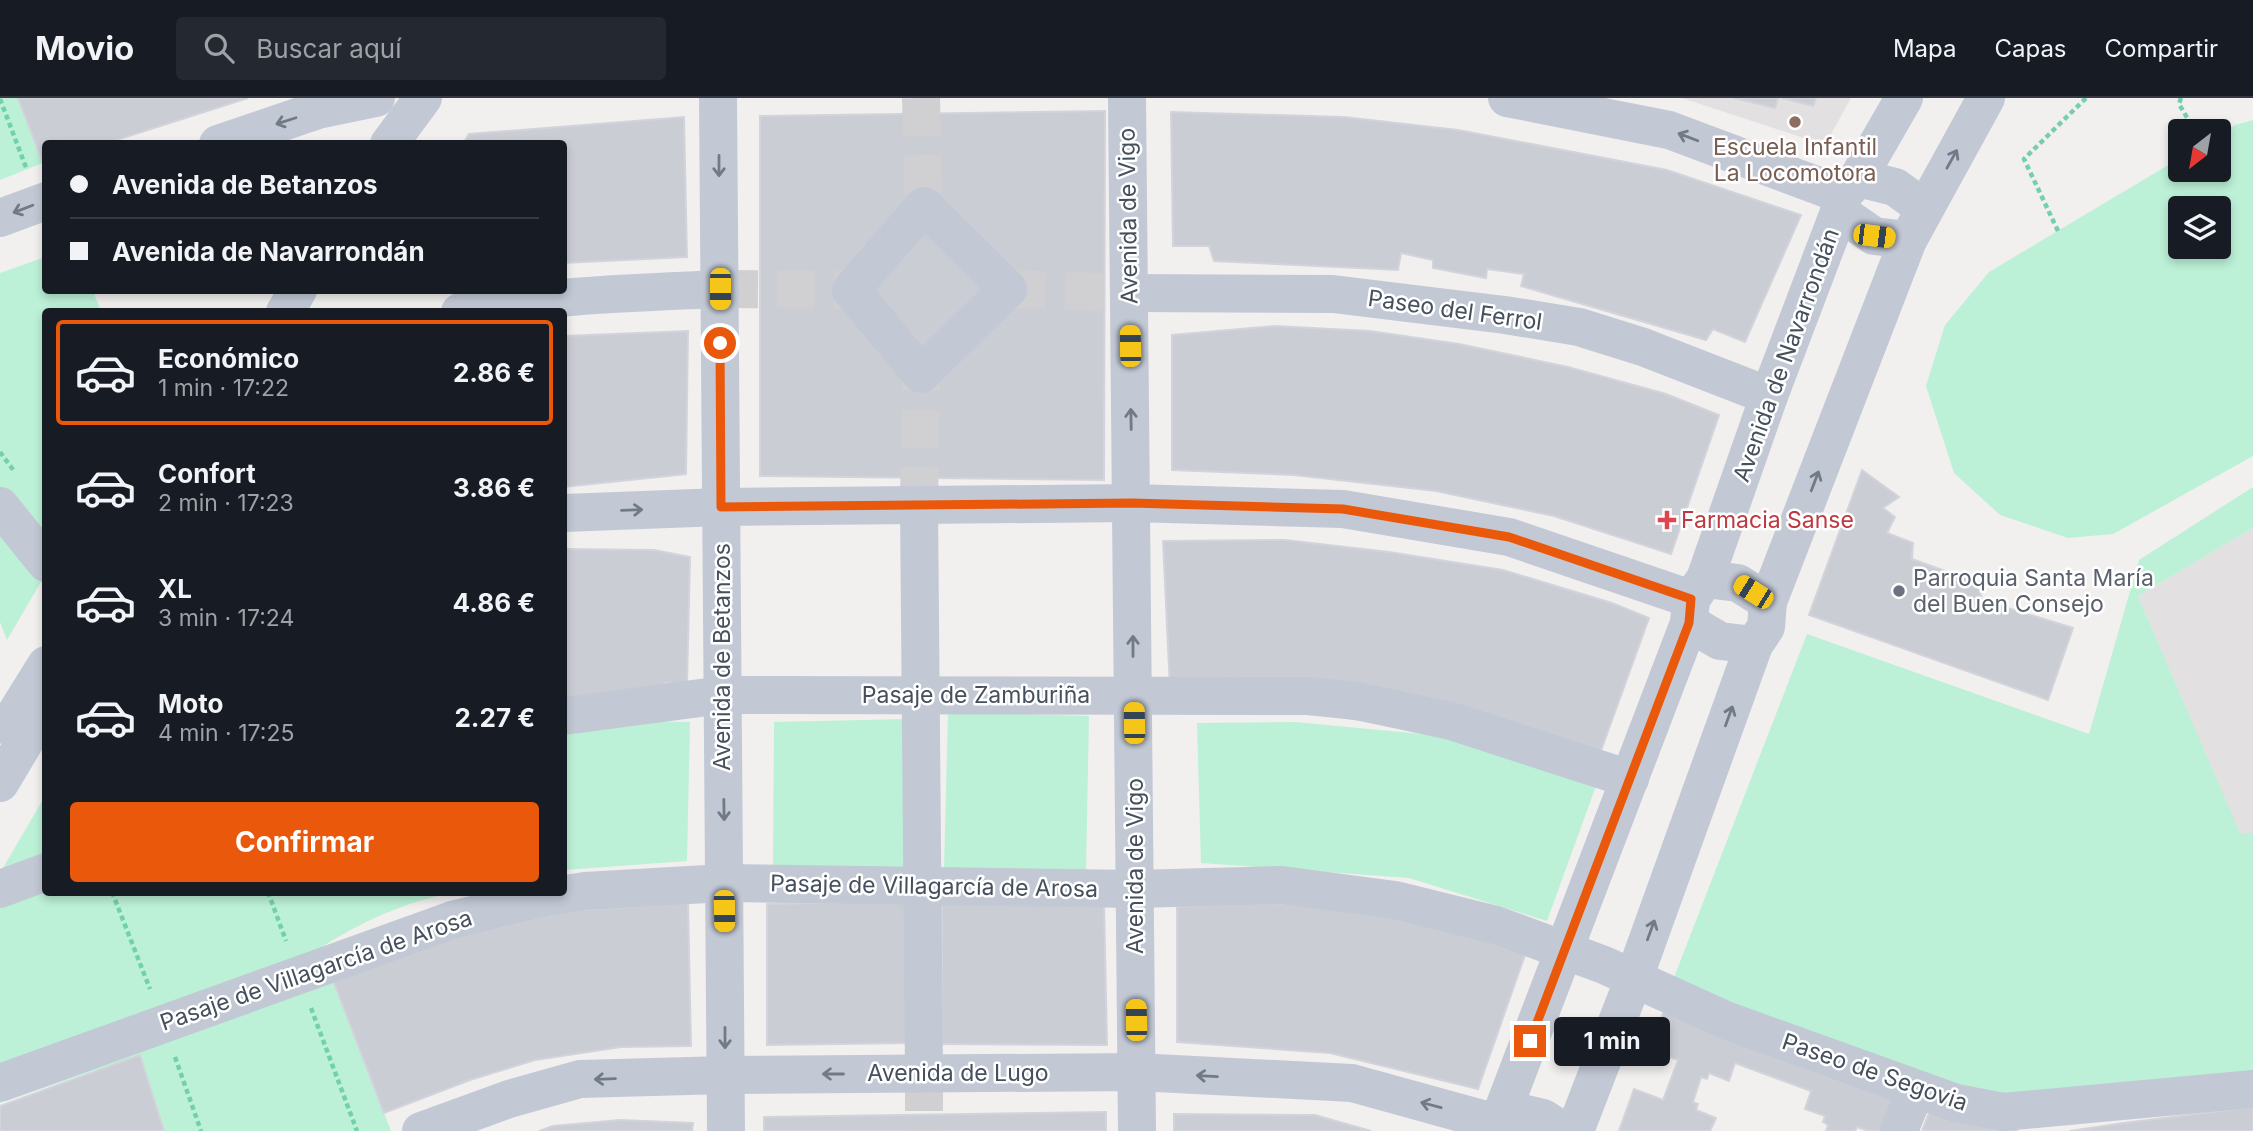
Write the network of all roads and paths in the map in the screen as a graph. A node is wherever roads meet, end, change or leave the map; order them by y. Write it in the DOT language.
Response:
graph roads {
  1 [pos="376,98"];
  2 [pos="396,98"];
  3 [pos="423,98"];
  4 [pos="718,98"];
  5 [pos="1127,98"];
  6 [pos="1507,98"];
  7 [pos="1904,98"];
  8 [pos="1986,98"];
  9 [pos="2086,98"];
  10 [pos="2181,98"];
  11 [pos="0,99"];
  12 [pos="2188,119"];
  13 [pos="230,140"];
  14 [pos="367,140"];
  15 [pos="392,140"];
  16 [pos="1847,195"];
  17 [pos="42,200"];
  18 [pos="42,202"];
  19 [pos="0,218"];
  20 [pos="1916,224"];
  21 [pos="2058,231"];
  22 [pos="720,289"];
  23 [pos="1129,293"];
  24 [pos="479,308"];
  25 [pos="1769,396"];
  26 [pos="1132,503"];
  27 [pos="919,505"];
  28 [pos="0,506"];
  29 [pos="721,507"];
  30 [pos="567,513"];
  31 [pos="42,558"];
  32 [pos="1695,600"];
  33 [pos="1768,602"];
  34 [pos="1754,645"];
  35 [pos="42,679"];
  36 [pos="42,682"];
  37 [pos="42,685"];
  38 [pos="0,687"];
  39 [pos="723,695"];
  40 [pos="921,695"];
  41 [pos="1133,695"];
  42 [pos="567,716"];
  43 [pos="0,739"];
  44 [pos="1630,779"];
  45 [pos="0,783"];
  46 [pos="42,873"];
  47 [pos="724,883"];
  48 [pos="922,886"];
  49 [pos="0,888"];
  50 [pos="1135,889"];
  51 [pos="567,894"];
  52 [pos="552,896"];
  53 [pos="1565,950"];
  54 [pos="1634,978"];
  55 [pos="1137,1072"];
  56 [pos="924,1073"];
  57 [pos="726,1075"];
  58 [pos="0,1083"];
  59 [pos="1916,1089"];
  60 [pos="2253,1089"];
  61 [pos="1499,1121"];
  62 [pos="421,1131"];
  63 [pos="726,1131"];
  64 [pos="1137,1131"];
  65 [pos="1563,1131"];
  66 [pos="1575,1131"];
  67 [pos="1899,1131"];
  1 -- 13 [label="street, one-way"];
  2 -- 14 [label="street"];
  3 -- 15 [label="street"];
  4 -- 22 [label="street, Avenida de Betanzos, one-way"];
  5 -- 23 [label="street, Avenida de Vigo"];
  16 -- 6 [label="street, one-way"];
  7 -- 16 [label="street, Avenida de Navarrondán"];
  20 -- 8 [label="street, one-way"];
  9 -- 21 [label="path"];
  10 -- 12 [label="path"];
  11 -- 17 [label="path"];
  16 -- 20 [label="street"];
  16 -- 20 [label="street"];
  16 -- 25 [label="street, Avenida de Navarrondán"];
  18 -- 19 [label="street, one-way"];
  33 -- 20 [label="street, one-way"];
  22 -- 24 [label="street"];
  22 -- 29 [label="street, Avenida de Betanzos"];
  23 -- 25 [label="street, Paseo del Ferrol"];
  26 -- 23 [label="street, Avenida de Vigo, one-way"];
  25 -- 32 [label="street, Avenida de Navarrondán"];
  26 -- 27 [label="street"];
  26 -- 32 [label="street"];
  41 -- 26 [label="street, Avenida de Vigo, one-way"];
  27 -- 29 [label="street"];
  27 -- 40 [label="street"];
  28 -- 31 [label="street"];
  30 -- 29 [label="street, one-way"];
  29 -- 39 [label="street, Avenida de Betanzos"];
  32 -- 33 [label="street"];
  32 -- 34 [label="street"];
  32 -- 44 [label="street, Avenida de Navarrondán"];
  33 -- 34 [label="street"];
  54 -- 34 [label="street, one-way"];
  35 -- 38 [label="street"];
  36 -- 43 [label="street"];
  37 -- 45 [label="street"];
  39 -- 40 [label="street, Pasaje de Zamburiña"];
  39 -- 42 [label="street, Pasaje de Zamburiña"];
  39 -- 47 [label="street, Avenida de Betanzos, one-way"];
  40 -- 41 [label="street, Pasaje de Zamburiña"];
  40 -- 48 [label="street"];
  41 -- 44 [label="street, Pasaje de Zamburiña"];
  41 -- 50 [label="street, Avenida de Vigo"];
  44 -- 53 [label="street, Avenida de Navarrondán"];
  46 -- 49 [label="street"];
  47 -- 48 [label="street, Pasaje de Villagarcía de Arosa"];
  47 -- 51 [label="street, Pasaje de Villagarcía de Arosa"];
  47 -- 57 [label="street, Avenida de Betanzos, one-way"];
  48 -- 50 [label="street, Pasaje de Villagarcía de Arosa"];
  48 -- 56 [label="street"];
  50 -- 53 [label="street, Pasaje de Villagarcía de Arosa"];
  50 -- 55 [label="street, Avenida de Vigo"];
  52 -- 58 [label="street, Pasaje de Villagarcía de Arosa"];
  53 -- 54 [label="street, Pasaje de Villagarcía de Arosa"];
  53 -- 61 [label="street, Avenida de Navarrondán"];
  54 -- 59 [label="street, Paseo de Segovia"];
  54 -- 66 [label="street"];
  55 -- 56 [label="street, Avenida de Lugo"];
  61 -- 55 [label="street, Avenida de Lugo, one-way"];
  55 -- 64 [label="street, Avenida de Vigo"];
  56 -- 57 [label="street, Avenida de Lugo, one-way"];
  57 -- 62 [label="street, Avenida de Lugo, one-way"];
  57 -- 63 [label="street, Avenida de Betanzos"];
  59 -- 60 [label="street, Paseo de Segovia"];
  59 -- 67 [label="street"];
  61 -- 65 [label="street, Avenida de Lugo"];
}
